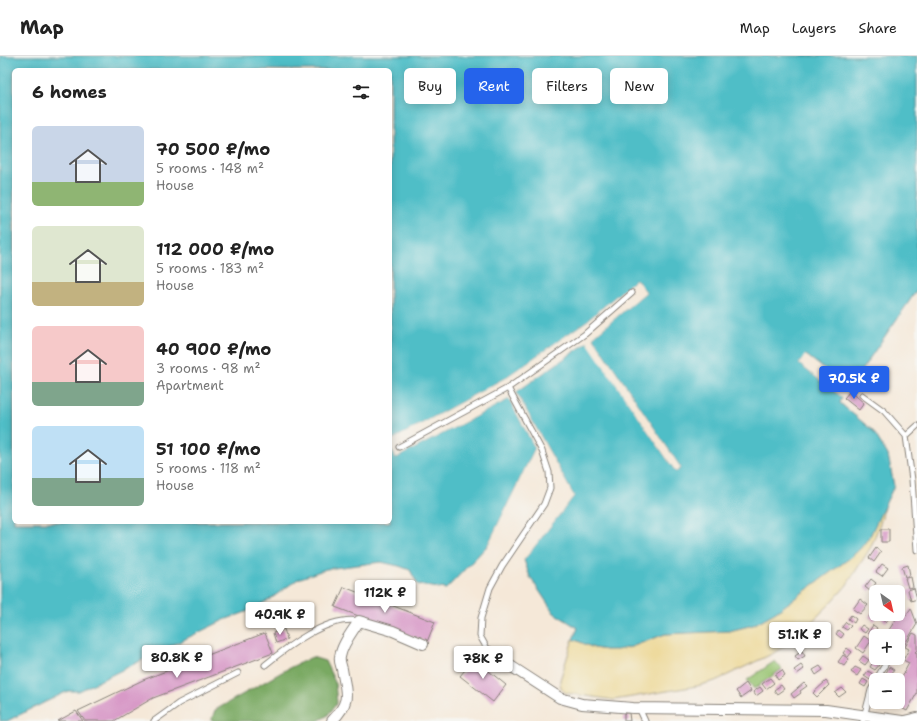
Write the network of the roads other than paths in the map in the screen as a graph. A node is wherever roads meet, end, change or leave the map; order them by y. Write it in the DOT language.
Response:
graph roads {
  1 [pos="632,293"];
  2 [pos="508,388"];
  3 [pos="862,394"];
  4 [pos="917,426"];
  5 [pos="906,436"];
  6 [pos="399,447"];
  7 [pos="917,550"];
  8 [pos="359,621"];
  9 [pos="423,644"];
  10 [pos="489,652"];
  11 [pos="265,665"];
  12 [pos="238,673"];
  13 [pos="869,697"];
  14 [pos="639,708"];
  15 [pos="863,718"];
  16 [pos="917,718"];
  17 [pos="154,721"];
  18 [pos="332,721"];
  19 [pos="645,721"];
  20 [pos="903,721"];
  1 -- 2 [label="lane"];
  2 -- 6 [label="lane"];
  2 -- 10 [label="lane"];
  3 -- 5 [label="lane"];
  4 -- 5 [label="lane"];
  5 -- 7 [label="lane"];
  8 -- 9 [label="street"];
  8 -- 11 [label="lane"];
  8 -- 18 [label="street"];
  10 -- 14 [label="street"];
  12 -- 17 [label="lane"];
  13 -- 15 [label="lane"];
  14 -- 15 [label="street"];
  14 -- 19 [label="lane"];
  15 -- 20 [label="street"];
  16 -- 20 [label="street"];
}
